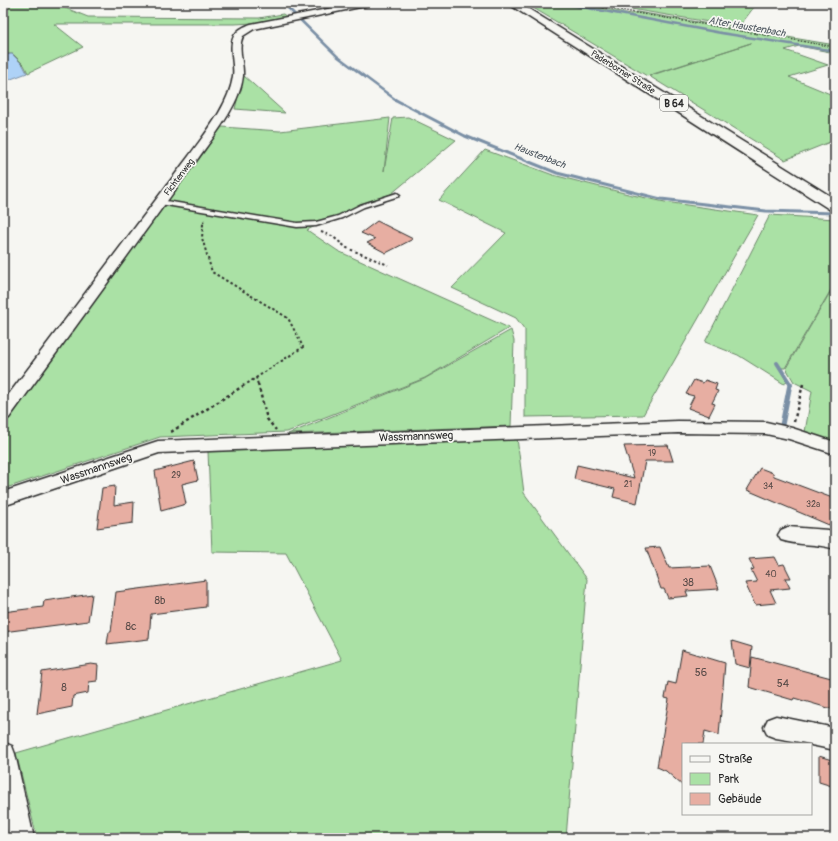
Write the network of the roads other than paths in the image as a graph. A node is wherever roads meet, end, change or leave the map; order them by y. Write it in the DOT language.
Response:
graph roads {
  1 [pos="370,3"];
  2 [pos="512,3"];
  3 [pos="397,196"];
  4 [pos="160,202"];
  5 [pos="834,205"];
  6 [pos="3,414"];
  7 [pos="835,448"];
  8 [pos="3,499"];
  9 [pos="788,535"];
  10 [pos="835,541"];
  11 [pos="776,727"];
  12 [pos="835,739"];
  13 [pos="3,754"];
  14 [pos="21,838"];
  1 -- 4 [label="street, Fichtenweg"];
  2 -- 5 [label="main road, Paderborner Straße / B 64"];
  3 -- 4 [label="lane"];
  4 -- 6 [label="street, Fichtenweg"];
  7 -- 8 [label="street, Wassmannsweg"];
  9 -- 10 [label="street"];
  11 -- 12 [label="street"];
  13 -- 14 [label="street"];
}
